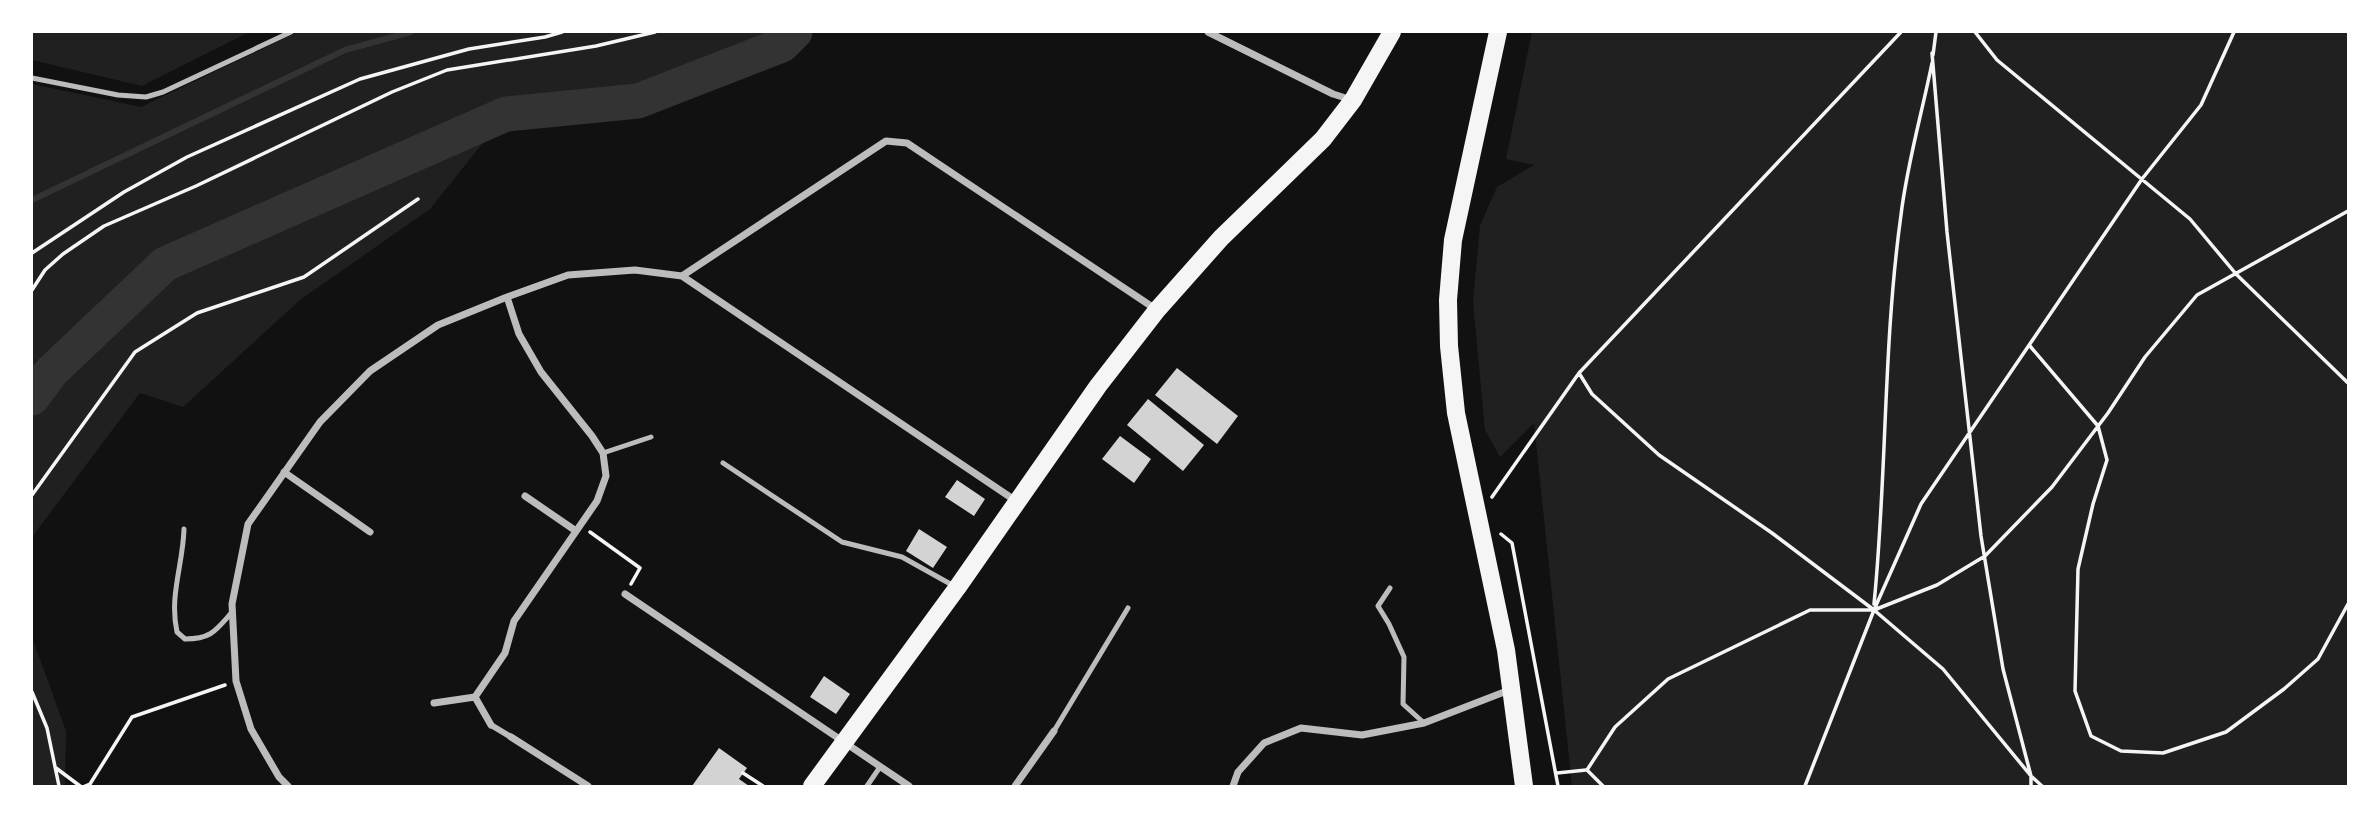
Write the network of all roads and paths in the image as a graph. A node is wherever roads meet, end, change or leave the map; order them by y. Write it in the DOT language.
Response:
graph roads {
  1 [pos="291,32"];
  2 [pos="562,32"];
  3 [pos="655,32"];
  4 [pos="1208,32"];
  5 [pos="1392,32"];
  6 [pos="1497,32"];
  7 [pos="1901,32"];
  8 [pos="1936,32"];
  9 [pos="1975,32"];
  10 [pos="2234,32"];
  11 [pos="1932,53"];
  12 [pos="1933,59"];
  13 [pos="32,78"];
  14 [pos="1353,100"];
  15 [pos="2142,179"];
  16 [pos="418,200"];
  17 [pos="2348,211"];
  18 [pos="32,253"];
  19 [pos="2236,274"];
  20 [pos="682,276"];
  21 [pos="32,290"];
  22 [pos="507,297"];
  23 [pos="1157,310"];
  24 [pos="2030,346"];
  25 [pos="1578,373"];
  26 [pos="2348,383"];
  27 [pos="2098,426"];
  28 [pos="1970,432"];
  29 [pos="651,437"];
  30 [pos="603,453"];
  31 [pos="723,463"];
  32 [pos="284,472"];
  33 [pos="32,495"];
  34 [pos="525,496"];
  35 [pos="1016,501"];
  36 [pos="1478,517"];
  37 [pos="578,528"];
  38 [pos="184,529"];
  39 [pos="370,532"];
  40 [pos="1984,556"];
  41 [pos="957,588"];
  42 [pos="1390,588"];
  43 [pos="625,594"];
  44 [pos="2348,604"];
  45 [pos="1128,608"];
  46 [pos="1874,610"];
  47 [pos="233,611"];
  48 [pos="236,681"];
  49 [pos="1513,689"];
  50 [pos="32,692"];
  51 [pos="475,697"];
  52 [pos="434,703"];
  53 [pos="1424,723"];
  54 [pos="491,725"];
  55 [pos="1054,731"];
  56 [pos="511,737"];
  57 [pos="844,742"];
  58 [pos="55,767"];
  59 [pos="880,767"];
  60 [pos="1587,769"];
  61 [pos="743,773"];
  62 [pos="1557,773"];
  63 [pos="2031,776"];
  64 [pos="59,786"];
  65 [pos="82,786"];
  66 [pos="288,786"];
  67 [pos="588,786"];
  68 [pos="763,786"];
  69 [pos="812,786"];
  70 [pos="867,786"];
  71 [pos="909,786"];
  72 [pos="1015,786"];
  73 [pos="1233,786"];
  74 [pos="1524,786"];
  75 [pos="1558,786"];
  76 [pos="1603,786"];
  77 [pos="1805,786"];
  78 [pos="2031,786"];
  79 [pos="2042,786"];
  1 -- 13 [label="lane"];
  2 -- 18 [label="path"];
  3 -- 21 [label="path"];
  4 -- 14 [label="street"];
  5 -- 14 [label="main road"];
  6 -- 36 [label="main road"];
  7 -- 25 [label="path"];
  8 -- 12 [label="path"];
  9 -- 15 [label="path"];
  10 -- 15 [label="path"];
  11 -- 12 [label="path"];
  12 -- 28 [label="path"];
  12 -- 46 [label="path"];
  14 -- 23 [label="main road"];
  15 -- 19 [label="path"];
  15 -- 24 [label="path"];
  16 -- 33 [label="path"];
  17 -- 19 [label="path"];
  19 -- 26 [label="path"];
  19 -- 27 [label="path"];
  20 -- 22 [label="street"];
  20 -- 23 [label="street"];
  20 -- 35 [label="street"];
  22 -- 30 [label="street"];
  22 -- 32 [label="street"];
  23 -- 35 [label="main road"];
  24 -- 27 [label="path"];
  24 -- 28 [label="path"];
  25 -- 36 [label="path"];
  25 -- 46 [label="path"];
  27 -- 40 [label="path"];
  27 -- 44 [label="path"];
  28 -- 40 [label="path"];
  28 -- 46 [label="path"];
  29 -- 30 [label="lane"];
  30 -- 37 [label="street"];
  31 -- 41 [label="lane"];
  32 -- 39 [label="street"];
  32 -- 47 [label="street"];
  34 -- 37 [label="street"];
  35 -- 41 [label="main road"];
  36 -- 49 [label="main road"];
  36 -- 62 [label="path"];
  37 -- 43 [label="path"];
  37 -- 51 [label="street"];
  38 -- 47 [label="lane"];
  40 -- 46 [label="path"];
  40 -- 63 [label="path"];
  41 -- 57 [label="main road"];
  42 -- 53 [label="lane"];
  43 -- 57 [label="street"];
  45 -- 55 [label="lane"];
  46 -- 60 [label="path"];
  46 -- 63 [label="path"];
  46 -- 77 [label="path"];
  47 -- 48 [label="street"];
  48 -- 65 [label="path"];
  48 -- 66 [label="street"];
  49 -- 53 [label="street"];
  49 -- 74 [label="main road"];
  50 -- 58 [label="path"];
  51 -- 52 [label="street"];
  51 -- 54 [label="street"];
  53 -- 73 [label="street"];
  54 -- 56 [label="street"];
  55 -- 72 [label="street"];
  56 -- 67 [label="street"];
  57 -- 59 [label="street"];
  57 -- 69 [label="main road"];
  58 -- 64 [label="path"];
  58 -- 65 [label="path"];
  59 -- 70 [label="lane"];
  59 -- 71 [label="street"];
  60 -- 62 [label="path"];
  60 -- 76 [label="path"];
  61 -- 68 [label="path"];
  62 -- 75 [label="path"];
  63 -- 78 [label="path"];
  63 -- 79 [label="path"];
}
